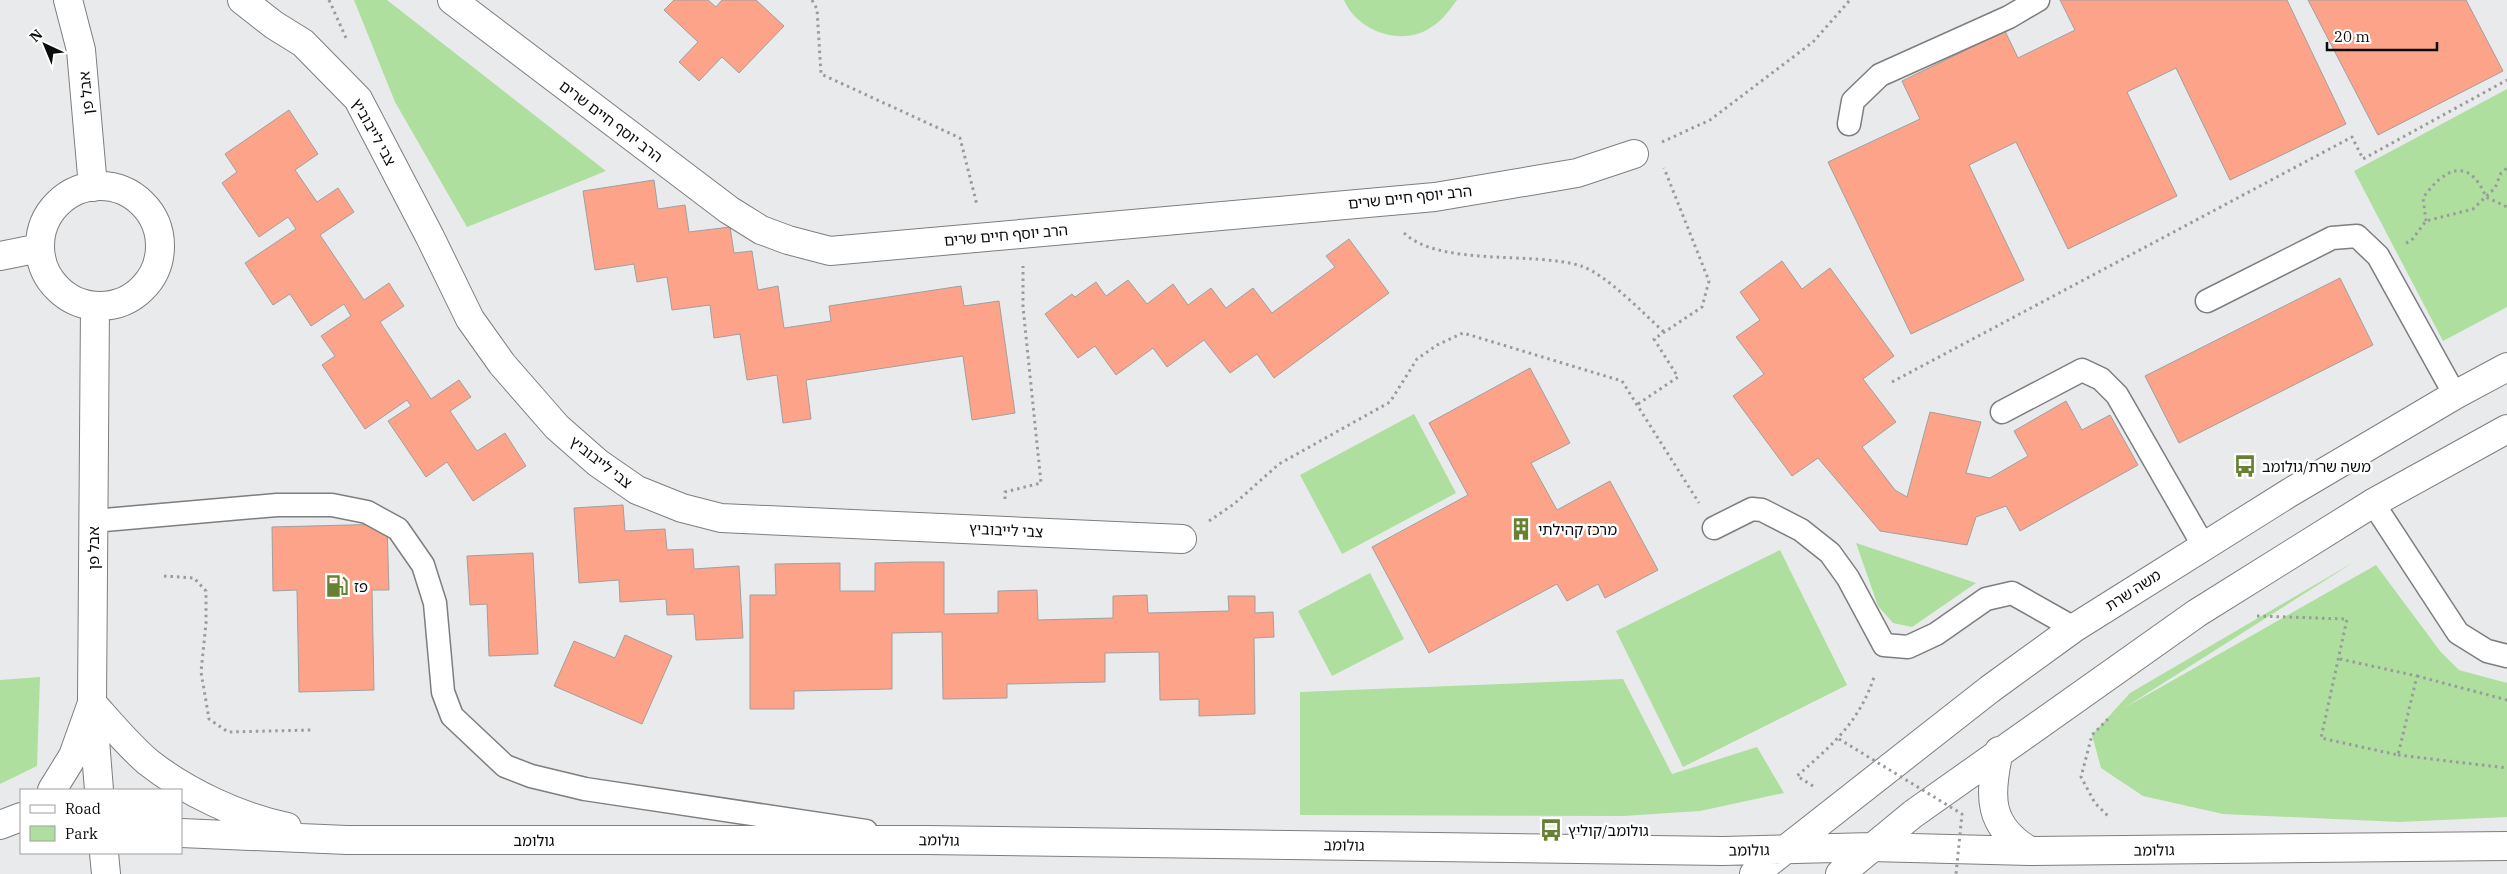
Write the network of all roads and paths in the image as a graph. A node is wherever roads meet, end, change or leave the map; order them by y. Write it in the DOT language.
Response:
graph roads {
  1 [pos="68,0"];
  2 [pos="242,0"];
  3 [pos="452,0"];
  4 [pos="812,0"];
  5 [pos="1850,0"];
  6 [pos="2038,0"];
  7 [pos="2507,80"];
  8 [pos="1849,124"];
  9 [pos="1645,149"];
  10 [pos="2507,168"];
  11 [pos="92,187"];
  12 [pos="2486,197"];
  13 [pos="1374,202"];
  14 [pos="2507,207"];
  15 [pos="2426,221"];
  16 [pos="1023,233"];
  17 [pos="984,237"];
  18 [pos="40,248"];
  19 [pos="0,256"];
  20 [pos="2378,256"];
  21 [pos="2207,301"];
  22 [pos="95,306"];
  23 [pos="1664,332"];
  24 [pos="2507,367"];
  25 [pos="1892,382"];
  26 [pos="2455,395"];
  27 [pos="1638,404"];
  28 [pos="2002,412"];
  29 [pos="2507,429"];
  30 [pos="1006,492"];
  31 [pos="2373,504"];
  32 [pos="93,521"];
  33 [pos="1714,528"];
  34 [pos="1182,539"];
  35 [pos="2203,545"];
  36 [pos="164,576"];
  37 [pos="2261,611"];
  38 [pos="2074,628"];
  39 [pos="1884,645"];
  40 [pos="2507,656"];
  41 [pos="2340,659"];
  42 [pos="2417,676"];
  43 [pos="2507,700"];
  44 [pos="92,703"];
  45 [pos="2111,716"];
  46 [pos="311,730"];
  47 [pos="1839,739"];
  48 [pos="1999,751"];
  49 [pos="2398,756"];
  50 [pos="2507,768"];
  51 [pos="53,789"];
  52 [pos="100,789"];
  53 [pos="1842,804"];
  54 [pos="20,817"];
  55 [pos="2111,819"];
  56 [pos="0,825"];
  57 [pos="20,826"];
  58 [pos="182,833"];
  59 [pos="347,840"];
  60 [pos="926,840"];
  61 [pos="2507,846"];
  62 [pos="1871,847"];
  63 [pos="1785,850"];
  64 [pos="2030,852"];
  65 [pos="104,854"];
  66 [pos="106,874"];
  67 [pos="1754,874"];
  68 [pos="1840,874"];
  69 [pos="1956,874"];
  1 -- 11 [label="street, אבל פן"];
  2 -- 34 [label="street, צבי לייבוביץ"];
  3 -- 17 [label="street, הרב יוסף חיים שרים"];
  4 -- 17 [label="path"];
  5 -- 9 [label="path"];
  6 -- 8 [label="lane"];
  7 -- 25 [label="path"];
  9 -- 13 [label="street, הרב יוסף חיים שרים"];
  9 -- 23 [label="path"];
  10 -- 12 [label="path"];
  11 -- 18 [label="street"];
  11 -- 22 [label="street"];
  12 -- 14 [label="path"];
  12 -- 15 [label="path"];
  12 -- 15 [label="path"];
  13 -- 16 [label="street, הרב יוסף חיים שרים"];
  13 -- 23 [label="path"];
  15 -- 20 [label="path"];
  16 -- 17 [label="street, הרב יוסף חיים שרים"];
  16 -- 30 [label="path"];
  18 -- 19 [label="street"];
  18 -- 22 [label="street"];
  20 -- 21 [label="lane"];
  20 -- 26 [label="lane"];
  22 -- 32 [label="street, אבל פן"];
  23 -- 27 [label="path"];
  24 -- 26 [label="street, משה שרת"];
  26 -- 35 [label="street, משה שרת"];
  27 -- 33 [label="path"];
  27 -- 34 [label="path"];
  28 -- 35 [label="lane"];
  29 -- 31 [label="street"];
  31 -- 40 [label="lane"];
  31 -- 48 [label="street"];
  32 -- 44 [label="street, אבל פן"];
  32 -- 60 [label="lane"];
  33 -- 39 [label="lane"];
  35 -- 38 [label="street, משה שרת"];
  36 -- 46 [label="path"];
  37 -- 41 [label="path"];
  38 -- 39 [label="lane"];
  38 -- 53 [label="street, משה שרת"];
  39 -- 47 [label="path"];
  41 -- 42 [label="path"];
  41 -- 49 [label="path"];
  42 -- 43 [label="path"];
  42 -- 49 [label="path"];
  44 -- 51 [label="street"];
  44 -- 52 [label="street, אבל פן"];
  44 -- 59 [label="street"];
  45 -- 55 [label="path"];
  47 -- 53 [label="path"];
  47 -- 69 [label="path, bridge"];
  48 -- 62 [label="street"];
  48 -- 64 [label="street"];
  49 -- 50 [label="path"];
  53 -- 63 [label="street, משה שרת"];
  54 -- 56 [label="street"];
  56 -- 57 [label="street"];
  58 -- 59 [label="street, גולומב"];
  59 -- 60 [label="street, גולומב"];
  60 -- 63 [label="street, גולומב"];
  61 -- 64 [label="street, גולומב"];
  62 -- 63 [label="street, גולומב"];
  62 -- 64 [label="street, גולומב"];
  62 -- 68 [label="street"];
  63 -- 67 [label="street, משה שרת"];
  65 -- 66 [label="street"];
}
